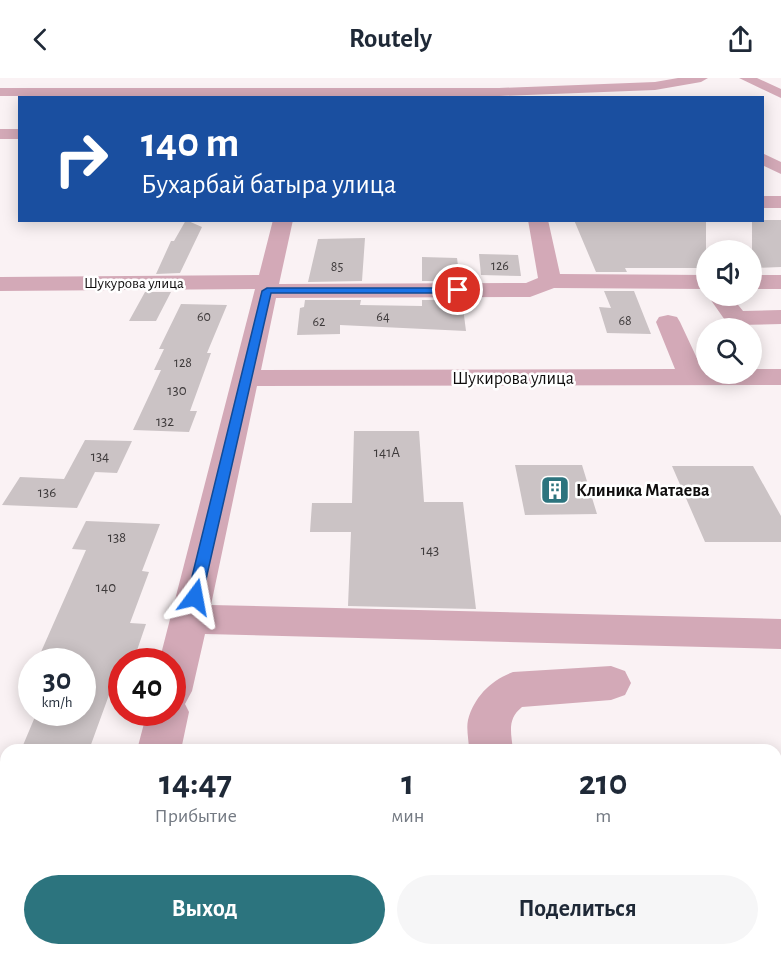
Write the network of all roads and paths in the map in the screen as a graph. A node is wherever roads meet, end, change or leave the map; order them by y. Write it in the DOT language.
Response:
graph roads {
  1 [pos="66,78"];
  2 [pos="152,78"];
  3 [pos="493,78"];
  4 [pos="610,78"];
  5 [pos="701,78"];
  6 [pos="746,78"];
  7 [pos="631,87"];
  8 [pos="314,89"];
  9 [pos="0,92"];
  10 [pos="51,92"];
  11 [pos="142,92"];
  12 [pos="779,92"];
  13 [pos="499,95"];
  14 [pos="642,96"];
  15 [pos="0,134"];
  16 [pos="18,134"];
  17 [pos="781,154"];
  18 [pos="764,158"];
  19 [pos="764,160"];
  20 [pos="778,178"];
  21 [pos="764,202"];
  22 [pos="781,202"];
  23 [pos="283,222"];
  24 [pos="538,222"];
  25 [pos="550,281"];
  26 [pos="696,282"];
  27 [pos="762,282"];
  28 [pos="781,282"];
  29 [pos="0,284"];
  30 [pos="268,286"];
  31 [pos="727,306"];
  32 [pos="781,317"];
  33 [pos="668,322"];
  34 [pos="692,377"];
  35 [pos="696,377"];
  36 [pos="762,377"];
  37 [pos="781,377"];
  38 [pos="246,378"];
  39 [pos="756,384"];
  40 [pos="781,398"];
  41 [pos="189,619"];
  42 [pos="781,634"];
  43 [pos="182,648"];
  44 [pos="611,683"];
  45 [pos="165,726"];
  46 [pos="160,744"];
  47 [pos="491,744"];
  1 -- 10 [label="street"];
  2 -- 11 [label="street"];
  3 -- 13 [label="street"];
  4 -- 7 [label="street"];
  5 -- 7 [label="street"];
  6 -- 12 [label="street"];
  7 -- 13 [label="street"];
  7 -- 14 [label="street"];
  8 -- 11 [label="street"];
  8 -- 13 [label="street"];
  9 -- 10 [label="street"];
  10 -- 11 [label="street"];
  15 -- 16 [label="street"];
  17 -- 18 [label="street"];
  19 -- 20 [label="street"];
  21 -- 22 [label="street"];
  23 -- 30 [label="street"];
  24 -- 25 [label="street"];
  25 -- 26 [label="street, Шукурова улица"];
  25 -- 30 [label="street, Шукурова улица"];
  27 -- 28 [label="street"];
  29 -- 30 [label="street, Шукурова улица"];
  30 -- 38 [label="street"];
  31 -- 32 [label="street"];
  33 -- 34 [label="street"];
  34 -- 35 [label="street, Шукирова улица"];
  34 -- 38 [label="street, Шукирова улица"];
  36 -- 37 [label="street, Шукирова улица"];
  38 -- 41 [label="street"];
  39 -- 40 [label="street"];
  41 -- 42 [label="street"];
  41 -- 43 [label="street"];
  44 -- 47 [label="street"];
  45 -- 46 [label="street"];
}
